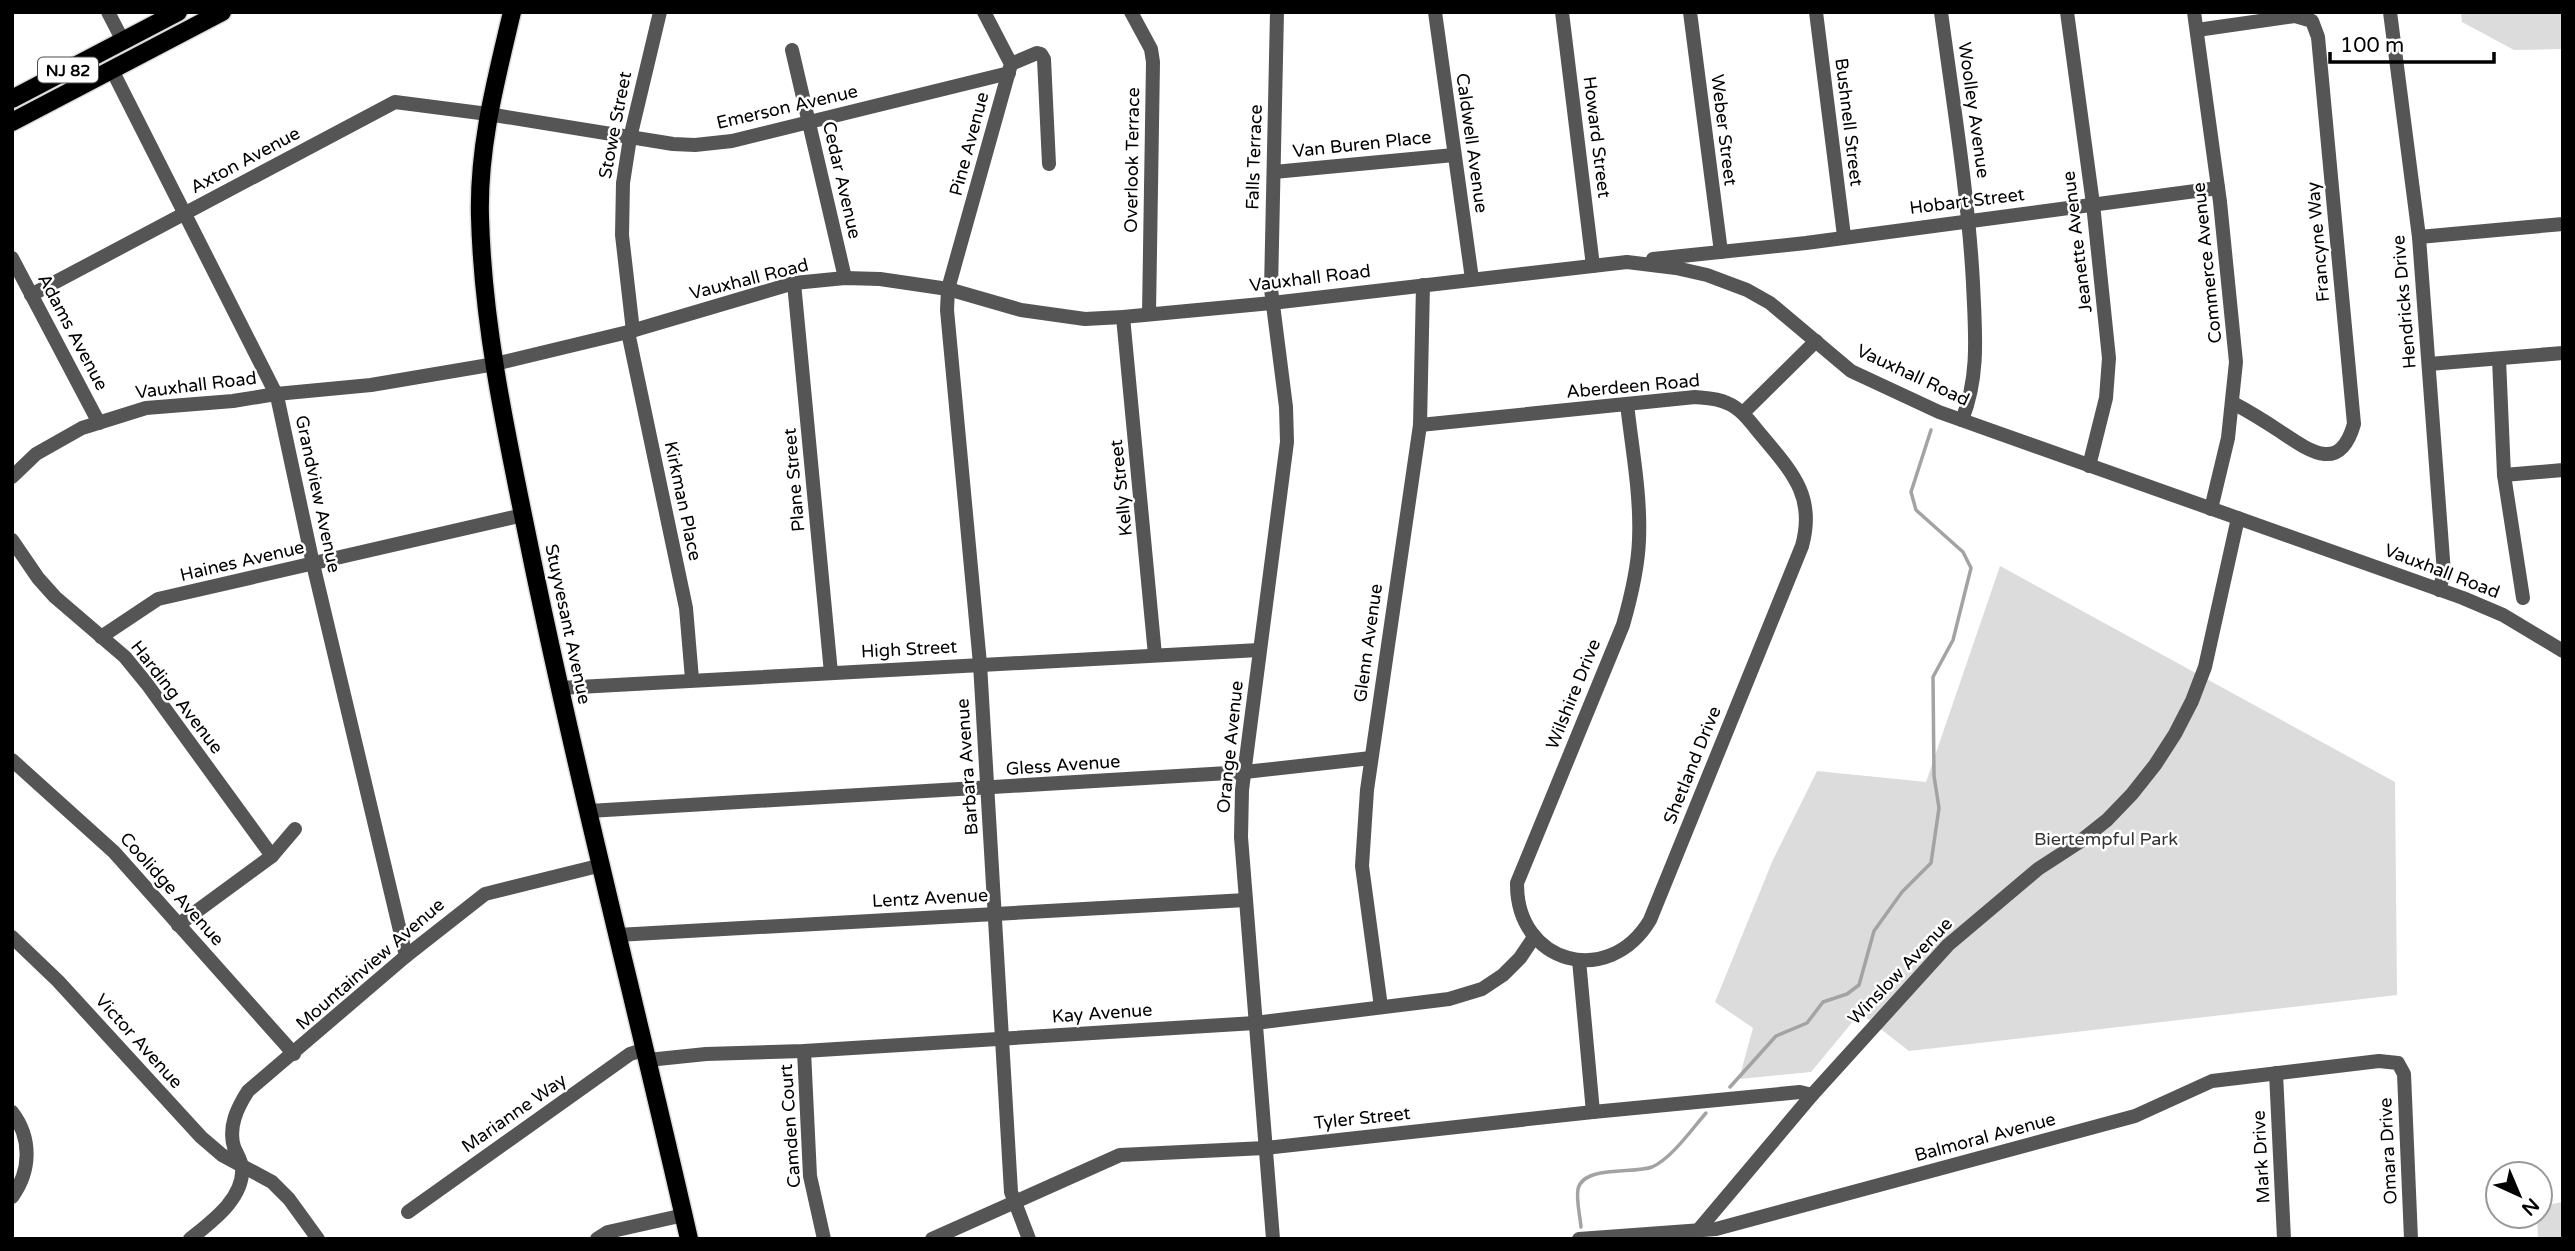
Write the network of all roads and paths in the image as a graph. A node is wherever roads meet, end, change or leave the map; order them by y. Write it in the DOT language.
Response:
graph roads {
  1 [pos="108,12"];
  2 [pos="178,12"];
  3 [pos="222,12"];
  4 [pos="512,12"];
  5 [pos="660,12"];
  6 [pos="984,12"];
  7 [pos="1131,12"];
  8 [pos="1277,12"];
  9 [pos="1435,12"];
  10 [pos="1562,12"];
  11 [pos="1690,12"];
  12 [pos="1816,12"];
  13 [pos="1941,12"];
  14 [pos="2067,12"];
  15 [pos="2194,12"];
  16 [pos="2390,12"];
  17 [pos="202,17"];
  18 [pos="2197,30"];
  19 [pos="123,41"];
  20 [pos="792,50"];
  21 [pos="1010,68"];
  22 [pos="112,70"];
  23 [pos="12,99"];
  24 [pos="488,114"];
  25 [pos="12,122"];
  26 [pos="810,122"];
  27 [pos="630,138"];
  28 [pos="1454,155"];
  29 [pos="1049,164"];
  30 [pos="1274,172"];
  31 [pos="2218,188"];
  32 [pos="2092,204"];
  33 [pos="186,214"];
  34 [pos="1969,220"];
  35 [pos="2563,224"];
  36 [pos="1844,236"];
  37 [pos="2419,237"];
  38 [pos="1721,252"];
  39 [pos="12,258"];
  40 [pos="1627,262"];
  41 [pos="1593,266"];
  42 [pos="845,278"];
  43 [pos="1472,279"];
  44 [pos="794,284"];
  45 [pos="1423,285"];
  46 [pos="948,289"];
  47 [pos="31,295"];
  48 [pos="1272,303"];
  49 [pos="1149,314"];
  50 [pos="1123,317"];
  51 [pos="631,331"];
  52 [pos="1816,341"];
  53 [pos="2563,354"];
  54 [pos="2499,359"];
  55 [pos="495,364"];
  56 [pos="2429,364"];
  57 [pos="276,394"];
  58 [pos="2233,403"];
  59 [pos="1627,404"];
  60 [pos="1743,413"];
  61 [pos="1962,420"];
  62 [pos="99,423"];
  63 [pos="1420,425"];
  64 [pos="2089,466"];
  65 [pos="2563,470"];
  66 [pos="2504,475"];
  67 [pos="12,477"];
  68 [pos="2211,509"];
  69 [pos="523,515"];
  70 [pos="2238,518"];
  71 [pos="12,540"];
  72 [pos="313,564"];
  73 [pos="2440,590"];
  74 [pos="2523,598"];
  75 [pos="101,637"];
  76 [pos="1259,650"];
  77 [pos="2563,651"];
  78 [pos="1155,654"];
  79 [pos="980,664"];
  80 [pos="831,673"];
  81 [pos="692,679"];
  82 [pos="560,688"];
  83 [pos="1371,758"];
  84 [pos="12,760"];
  85 [pos="1245,772"];
  86 [pos="988,789"];
  87 [pos="589,811"];
  88 [pos="295,828"];
  89 [pos="272,856"];
  90 [pos="602,865"];
  91 [pos="1246,900"];
  92 [pos="995,913"];
  93 [pos="178,925"];
  94 [pos="617,934"];
  95 [pos="12,937"];
  96 [pos="1534,937"];
  97 [pos="406,956"];
  98 [pos="1579,960"];
  99 [pos="1381,1007"];
  100 [pos="1255,1023"];
  101 [pos="1002,1039"];
  102 [pos="804,1051"];
  103 [pos="294,1054"];
  104 [pos="647,1055"];
  105 [pos="2398,1063"];
  106 [pos="2276,1073"];
  107 [pos="1812,1095"];
  108 [pos="12,1112"];
  109 [pos="1593,1112"];
  110 [pos="1265,1148"];
  111 [pos="242,1164"];
  112 [pos="12,1197"];
  113 [pos="1013,1203"];
  114 [pos="408,1212"];
  115 [pos="684,1215"];
  116 [pos="1695,1235"];
  117 [pos="190,1239"];
  118 [pos="318,1239"];
  119 [pos="597,1239"];
  120 [pos="689,1239"];
  121 [pos="824,1239"];
  122 [pos="932,1239"];
  123 [pos="1029,1239"];
  124 [pos="1273,1239"];
  125 [pos="1579,1239"];
  126 [pos="2284,1239"];
  127 [pos="2412,1239"];
  1 -- 19 [label="street"];
  2 -- 19 [label="main road, NJ 82"];
  3 -- 17 [label="main road, NJ 82"];
  4 -- 24 [label="main road, Stuyvesant Avenue"];
  5 -- 27 [label="street, Stowe Street"];
  6 -- 21 [label="street"];
  7 -- 49 [label="street, Overlook Terrace"];
  8 -- 30 [label="street, Falls Terrace"];
  9 -- 28 [label="street, Caldwell Avenue"];
  10 -- 41 [label="street, Howard Street"];
  11 -- 38 [label="street, Weber Street"];
  12 -- 36 [label="street, Bushnell Street"];
  13 -- 34 [label="street, Woolley Avenue"];
  14 -- 32 [label="street, Jeanette Avenue"];
  15 -- 18 [label="street, Commerce Avenue"];
  16 -- 37 [label="street, Hendricks Drive"];
  17 -- 22 [label="main road, NJ 82"];
  18 -- 31 [label="street, Commerce Avenue"];
  18 -- 58 [label="street, Francyne Way"];
  19 -- 23 [label="main road, NJ 82"];
  20 -- 26 [label="street, Cedar Avenue"];
  21 -- 26 [label="street, Emerson Avenue"];
  21 -- 29 [label="street, Emerson Avenue"];
  21 -- 46 [label="street, Pine Avenue"];
  22 -- 25 [label="main road, NJ 82"];
  22 -- 33 [label="street, Grandview Avenue"];
  24 -- 27 [label="street, Emerson Avenue"];
  24 -- 33 [label="street, Axton Avenue"];
  24 -- 55 [label="main road, Stuyvesant Avenue"];
  26 -- 27 [label="street, Emerson Avenue"];
  26 -- 42 [label="street, Cedar Avenue"];
  27 -- 51 [label="street, Stowe Street"];
  28 -- 30 [label="street, Van Buren Place"];
  28 -- 43 [label="street, Caldwell Avenue"];
  30 -- 48 [label="street, Falls Terrace"];
  31 -- 32 [label="street, Hobart Street"];
  31 -- 58 [label="street, Commerce Avenue"];
  32 -- 34 [label="street, Hobart Street"];
  32 -- 64 [label="street, Jeanette Avenue"];
  33 -- 47 [label="street, Axton Avenue"];
  33 -- 57 [label="street, Grandview Avenue"];
  34 -- 36 [label="street, Hobart Street"];
  34 -- 61 [label="street, Woolley Avenue"];
  35 -- 37 [label="street"];
  36 -- 38 [label="street, Hobart Street"];
  37 -- 56 [label="street, Hendricks Drive"];
  38 -- 40 [label="street, Hobart Street"];
  39 -- 47 [label="street, Adams Avenue"];
  40 -- 41 [label="street, Vauxhall Road"];
  40 -- 52 [label="street, Vauxhall Road"];
  41 -- 43 [label="street, Vauxhall Road"];
  42 -- 44 [label="street, Vauxhall Road"];
  42 -- 46 [label="street, Vauxhall Road"];
  43 -- 45 [label="street, Vauxhall Road"];
  44 -- 51 [label="street, Vauxhall Road"];
  44 -- 80 [label="street, Plane Street"];
  45 -- 48 [label="street, Vauxhall Road"];
  45 -- 63 [label="street, Glenn Avenue"];
  46 -- 50 [label="street, Vauxhall Road"];
  46 -- 79 [label="street, Barbara Avenue"];
  47 -- 62 [label="street, Adams Avenue"];
  48 -- 49 [label="street, Vauxhall Road"];
  48 -- 76 [label="street, Orange Avenue"];
  49 -- 50 [label="street, Vauxhall Road"];
  50 -- 78 [label="street, Kelly Street"];
  51 -- 55 [label="street, Vauxhall Road"];
  51 -- 81 [label="street, Kirkman Place"];
  52 -- 60 [label="street"];
  52 -- 61 [label="street, Vauxhall Road"];
  53 -- 54 [label="street"];
  54 -- 56 [label="street"];
  54 -- 66 [label="street"];
  55 -- 57 [label="street, Vauxhall Road"];
  55 -- 69 [label="main road, Stuyvesant Avenue"];
  56 -- 73 [label="street, Hendricks Drive"];
  57 -- 62 [label="street, Vauxhall Road"];
  57 -- 72 [label="street, Grandview Avenue"];
  58 -- 68 [label="street, Commerce Avenue"];
  59 -- 60 [label="street, Aberdeen Road"];
  59 -- 63 [label="street, Aberdeen Road"];
  59 -- 96 [label="street, Wilshire Drive"];
  60 -- 98 [label="street, Shetland Drive"];
  61 -- 64 [label="street, Vauxhall Road"];
  62 -- 67 [label="street, Vauxhall Road"];
  63 -- 83 [label="street, Glenn Avenue"];
  64 -- 68 [label="street, Vauxhall Road"];
  65 -- 66 [label="street"];
  66 -- 74 [label="street"];
  68 -- 70 [label="street, Vauxhall Road"];
  69 -- 72 [label="street, Haines Avenue"];
  69 -- 82 [label="main road, Stuyvesant Avenue"];
  70 -- 73 [label="street, Vauxhall Road"];
  70 -- 107 [label="street, Winslow Avenue"];
  71 -- 75 [label="street, Harding Avenue"];
  72 -- 75 [label="street, Haines Avenue"];
  72 -- 97 [label="street, Grandview Avenue"];
  73 -- 77 [label="street, Vauxhall Road"];
  75 -- 89 [label="street, Harding Avenue"];
  76 -- 78 [label="street, High Street"];
  76 -- 85 [label="street, Orange Avenue"];
  78 -- 79 [label="street, High Street"];
  79 -- 80 [label="street, High Street"];
  79 -- 86 [label="street, Barbara Avenue"];
  80 -- 81 [label="street, High Street"];
  81 -- 82 [label="street, High Street"];
  82 -- 87 [label="main road, Stuyvesant Avenue"];
  83 -- 85 [label="street, Gless Avenue"];
  83 -- 99 [label="street, Glenn Avenue"];
  84 -- 93 [label="street, Coolidge Avenue"];
  85 -- 86 [label="street, Gless Avenue"];
  85 -- 91 [label="street, Orange Avenue"];
  86 -- 87 [label="street, Gless Avenue"];
  86 -- 92 [label="street, Barbara Avenue"];
  87 -- 90 [label="main road, Stuyvesant Avenue"];
  88 -- 89 [label="street"];
  89 -- 93 [label="street"];
  90 -- 94 [label="main road, Stuyvesant Avenue"];
  90 -- 97 [label="street, Mountainview Avenue"];
  91 -- 92 [label="street, Lentz Avenue"];
  91 -- 100 [label="street, Orange Avenue"];
  92 -- 94 [label="street, Lentz Avenue"];
  92 -- 101 [label="street, Barbara Avenue"];
  93 -- 103 [label="street, Coolidge Avenue"];
  94 -- 104 [label="main road, Stuyvesant Avenue"];
  95 -- 111 [label="street, Victor Avenue"];
  96 -- 98 [label="street"];
  96 -- 99 [label="street, Kay Avenue"];
  97 -- 103 [label="street, Mountainview Avenue"];
  98 -- 109 [label="street"];
  99 -- 100 [label="street, Kay Avenue"];
  100 -- 101 [label="street, Kay Avenue"];
  100 -- 110 [label="street, Orange Avenue"];
  101 -- 102 [label="street, Kay Avenue"];
  101 -- 113 [label="street, Barbara Avenue"];
  102 -- 104 [label="street, Kay Avenue"];
  102 -- 121 [label="street, Camden Court"];
  103 -- 111 [label="street, Mountainview Avenue"];
  104 -- 114 [label="street, Marianne Way"];
  104 -- 115 [label="main road, Stuyvesant Avenue"];
  105 -- 106 [label="street, Balmoral Avenue"];
  105 -- 127 [label="street, Omara Drive"];
  106 -- 116 [label="street, Balmoral Avenue"];
  106 -- 126 [label="street, Mark Drive"];
  107 -- 109 [label="street, Tyler Street"];
  107 -- 116 [label="street, Winslow Avenue"];
  108 -- 112 [label="street"];
  109 -- 110 [label="street, Tyler Street"];
  110 -- 113 [label="street, Tyler Street"];
  110 -- 124 [label="street, Orange Avenue"];
  111 -- 117 [label="street"];
  111 -- 118 [label="street, Victor Avenue"];
  113 -- 122 [label="street, Tyler Street"];
  113 -- 123 [label="street, Barbara Avenue"];
  115 -- 119 [label="street"];
  115 -- 120 [label="main road, Stuyvesant Avenue"];
  116 -- 125 [label="street, Balmoral Avenue"];
}
